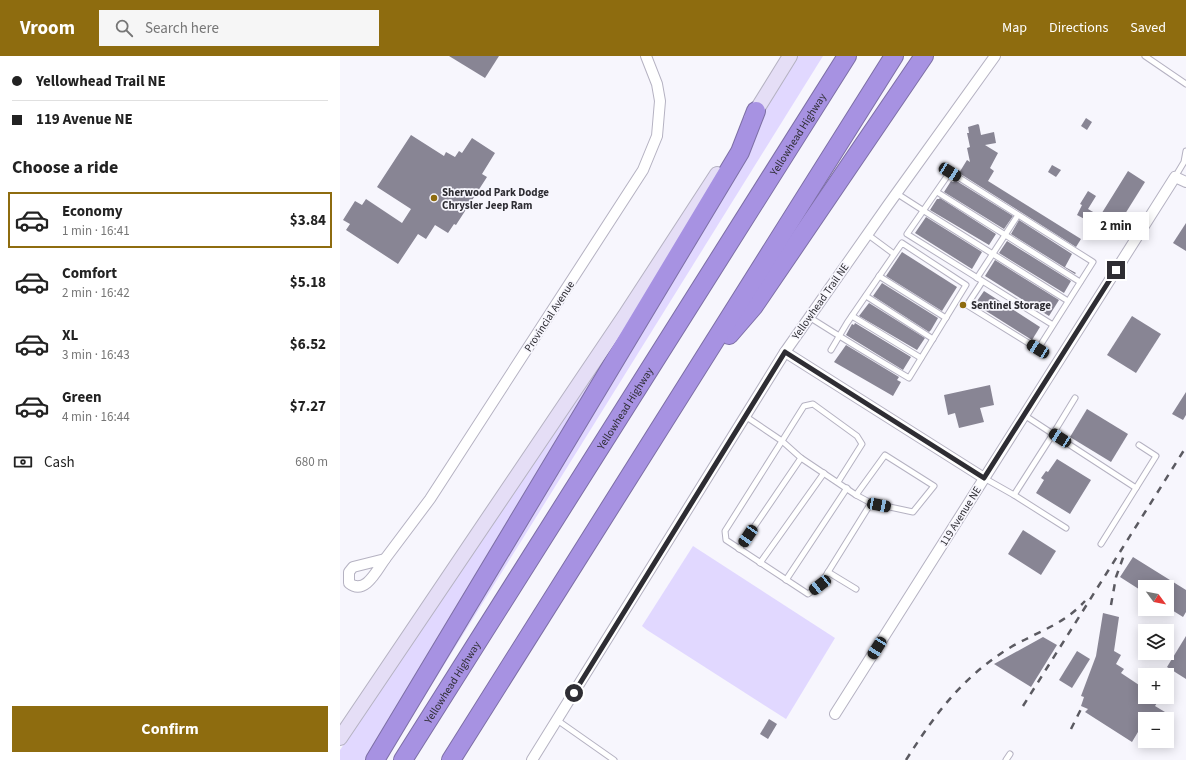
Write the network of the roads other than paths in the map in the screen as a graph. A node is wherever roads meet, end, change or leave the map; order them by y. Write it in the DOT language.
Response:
graph roads {
  1 [pos="646,56"];
  2 [pos="790,56"];
  3 [pos="847,56"];
  4 [pos="894,56"];
  5 [pos="924,56"];
  6 [pos="995,56"];
  7 [pos="1145,56"];
  8 [pos="1186,84"];
  9 [pos="756,111"];
  10 [pos="1186,151"];
  11 [pos="1175,177"];
  12 [pos="1186,181"];
  13 [pos="937,192"];
  14 [pos="896,193"];
  15 [pos="924,211"];
  16 [pos="1018,215"];
  17 [pos="867,234"];
  18 [pos="907,234"];
  19 [pos="1005,234"];
  20 [pos="902,243"];
  21 [pos="894,254"];
  22 [pos="992,254"];
  23 [pos="879,276"];
  24 [pos="977,278"];
  25 [pos="982,282"];
  26 [pos="1080,282"];
  27 [pos="866,296"];
  28 [pos="1068,301"];
  29 [pos="852,316"];
  30 [pos="809,317"];
  31 [pos="946,318"];
  32 [pos="1053,325"];
  33 [pos="840,336"];
  34 [pos="933,338"];
  35 [pos="831,350"];
  36 [pos="785,352"];
  37 [pos="921,358"];
  38 [pos="685,388"];
  39 [pos="1075,398"];
  40 [pos="1024,415"];
  41 [pos="745,416"];
  42 [pos="1053,434"];
  43 [pos="782,441"];
  44 [pos="1138,445"];
  45 [pos="801,458"];
  46 [pos="824,473"];
  47 [pos="984,478"];
  48 [pos="838,482"];
  49 [pos="847,488"];
  50 [pos="1136,488"];
  51 [pos="856,494"];
  52 [pos="1014,495"];
  53 [pos="871,503"];
  54 [pos="1066,528"];
  55 [pos="1101,544"];
  56 [pos="739,549"];
  57 [pos="385,559"];
  58 [pos="760,563"];
  59 [pos="828,572"];
  60 [pos="786,580"];
  61 [pos="856,589"];
  62 [pos="835,714"];
  63 [pos="557,720"];
  64 [pos="340,738"];
  65 [pos="1010,754"];
  66 [pos="375,760"];
  67 [pos="403,760"];
  68 [pos="451,760"];
  69 [pos="532,760"];
  70 [pos="614,760"];
  71 [pos="1006,760"];
  1 -- 57 [label="street, Provincial Avenue"];
  2 -- 9 [label="main road"];
  3 -- 67 [label="highway, Yellowhead Highway"];
  4 -- 38 [label="highway"];
  5 -- 38 [label="highway"];
  6 -- 14 [label="street, Yellowhead Trail NE"];
  7 -- 8 [label="lane"];
  9 -- 64 [label="main road"];
  9 -- 66 [label="highway"];
  10 -- 11 [label="lane"];
  11 -- 12 [label="street"];
  11 -- 40 [label="street, 119 Avenue NE"];
  13 -- 15 [label="lane"];
  13 -- 16 [label="lane"];
  13 -- 19 [label="lane"];
  14 -- 15 [label="lane"];
  14 -- 17 [label="street, Yellowhead Trail NE"];
  15 -- 18 [label="lane"];
  15 -- 22 [label="lane"];
  16 -- 19 [label="lane"];
  16 -- 26 [label="lane"];
  17 -- 21 [label="lane"];
  17 -- 30 [label="street, Yellowhead Trail NE"];
  18 -- 20 [label="lane"];
  18 -- 24 [label="lane"];
  19 -- 22 [label="lane"];
  19 -- 26 [label="lane"];
  20 -- 21 [label="lane"];
  20 -- 31 [label="lane"];
  21 -- 23 [label="lane"];
  22 -- 24 [label="lane"];
  22 -- 28 [label="lane"];
  23 -- 27 [label="lane"];
  23 -- 31 [label="lane"];
  24 -- 25 [label="lane"];
  25 -- 32 [label="lane"];
  25 -- 32 [label="lane"];
  26 -- 28 [label="lane"];
  27 -- 29 [label="lane"];
  27 -- 34 [label="lane"];
  28 -- 32 [label="lane"];
  29 -- 33 [label="lane"];
  29 -- 37 [label="lane"];
  30 -- 33 [label="lane"];
  30 -- 36 [label="street, Yellowhead Trail NE"];
  31 -- 34 [label="lane"];
  33 -- 35 [label="lane"];
  33 -- 37 [label="lane"];
  34 -- 37 [label="lane"];
  36 -- 41 [label="street, Yellowhead Trail NE"];
  36 -- 47 [label="street"];
  38 -- 68 [label="highway"];
  39 -- 42 [label="lane"];
  40 -- 42 [label="lane"];
  40 -- 47 [label="street, 119 Avenue NE"];
  41 -- 43 [label="lane"];
  41 -- 63 [label="street, Yellowhead Trail NE"];
  42 -- 50 [label="lane"];
  42 -- 52 [label="lane"];
  43 -- 45 [label="lane"];
  43 -- 48 [label="lane"];
  43 -- 56 [label="lane"];
  44 -- 50 [label="lane"];
  45 -- 46 [label="lane"];
  45 -- 56 [label="lane"];
  46 -- 48 [label="lane"];
  46 -- 58 [label="lane"];
  47 -- 52 [label="lane"];
  47 -- 62 [label="street, 119 Avenue NE"];
  48 -- 49 [label="lane"];
  49 -- 51 [label="lane"];
  49 -- 60 [label="lane"];
  50 -- 55 [label="lane"];
  51 -- 53 [label="lane"];
  51 -- 53 [label="lane"];
  52 -- 54 [label="lane"];
  53 -- 59 [label="lane"];
  56 -- 58 [label="lane"];
  58 -- 60 [label="lane"];
  59 -- 60 [label="lane"];
  59 -- 61 [label="lane"];
  63 -- 69 [label="street, Yellowhead Trail NE"];
  63 -- 70 [label="lane"];
  65 -- 71 [label="lane"];
}
